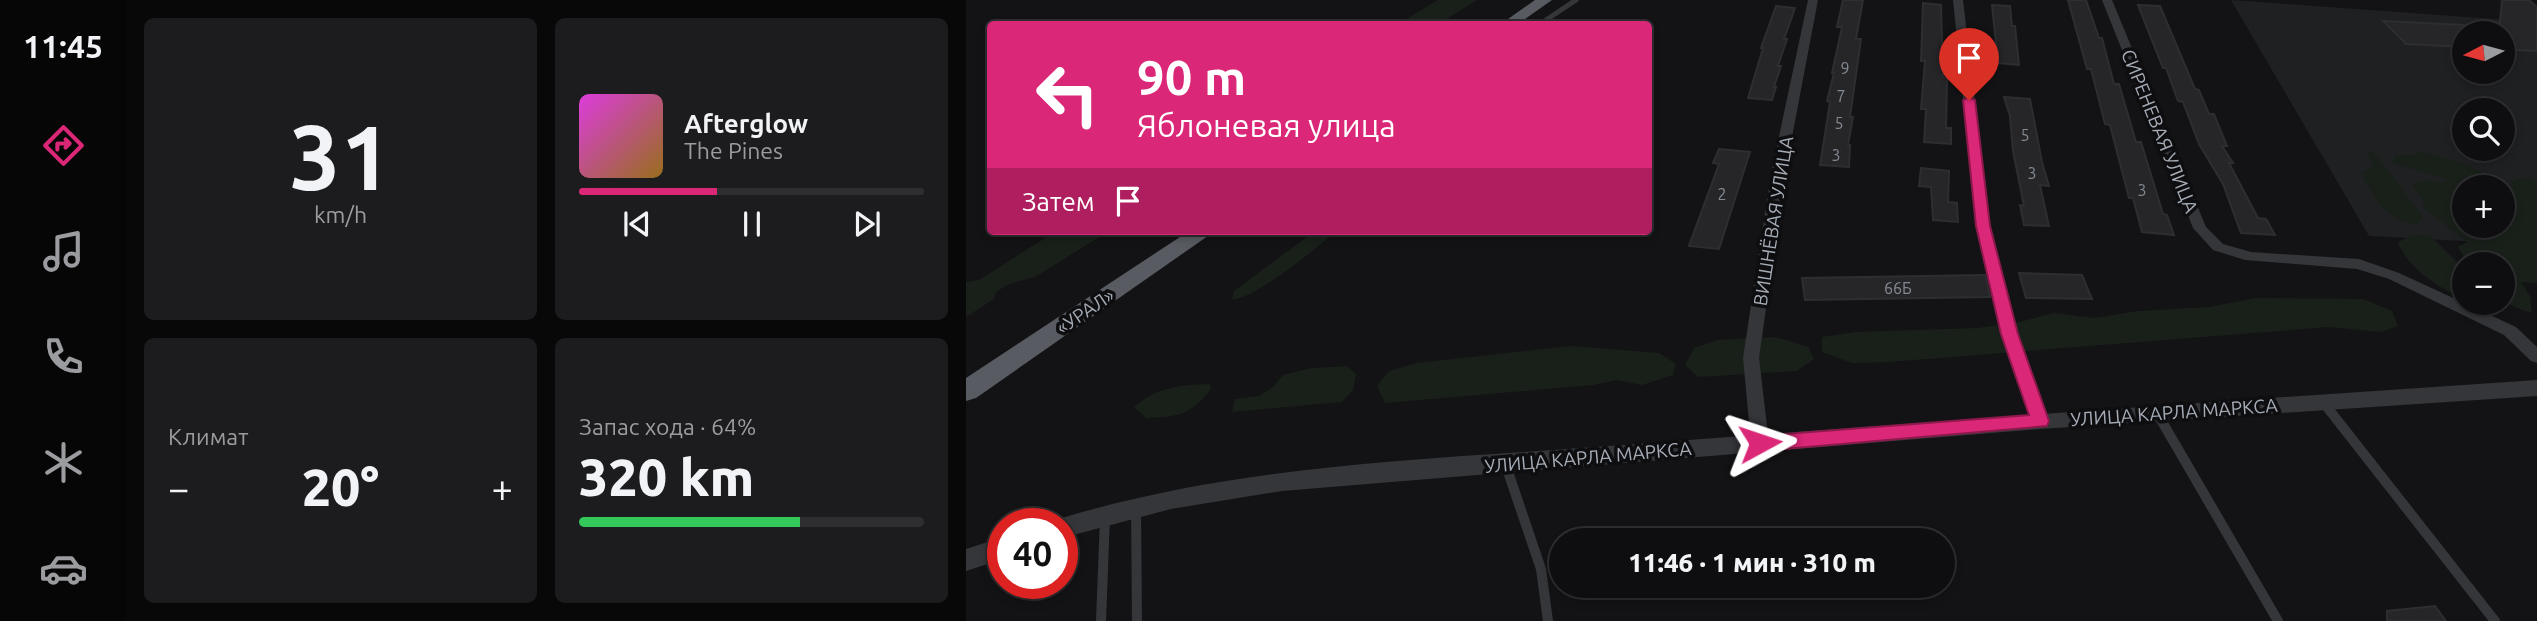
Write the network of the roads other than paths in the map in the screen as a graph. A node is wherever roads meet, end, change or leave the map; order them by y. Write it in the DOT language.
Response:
graph roads {
  1 [pos="1545,0"];
  2 [pos="1576,0"];
  3 [pos="1814,0"];
  4 [pos="1958,0"];
  5 [pos="2107,0"];
  6 [pos="1513,21"];
  7 [pos="1544,21"];
  8 [pos="1198,235"];
  9 [pos="2537,357"];
  10 [pos="2537,388"];
  11 [pos="966,391"];
  12 [pos="2323,402"];
  13 [pos="2157,413"];
  14 [pos="2040,421"];
  15 [pos="1760,443"];
  16 [pos="1505,464"];
  17 [pos="1136,506"];
  18 [pos="1105,514"];
  19 [pos="1078,523"];
  20 [pos="987,553"];
  21 [pos="966,560"];
  22 [pos="1101,621"];
  23 [pos="1138,621"];
  24 [pos="1548,621"];
  25 [pos="2278,621"];
  26 [pos="2495,621"];
  1 -- 6 [label="highway"];
  2 -- 7 [label="lane"];
  3 -- 15 [label="street, ВИШНЁВАЯ УЛИЦА"];
  4 -- 14 [label="street"];
  5 -- 9 [label="street, СИРЕНЕВАЯ УЛИЦА"];
  8 -- 11 [label="highway, «УРАЛ»"];
  10 -- 12 [label="street, УЛИЦА КАРЛА МАРКСА"];
  12 -- 13 [label="street, УЛИЦА КАРЛА МАРКСА"];
  12 -- 26 [label="lane"];
  13 -- 14 [label="street, УЛИЦА КАРЛА МАРКСА"];
  13 -- 25 [label="lane"];
  14 -- 15 [label="street, УЛИЦА КАРЛА МАРКСА"];
  15 -- 16 [label="street, УЛИЦА КАРЛА МАРКСА"];
  16 -- 17 [label="street, УЛИЦА КАРЛА МАРКСА"];
  16 -- 24 [label="lane"];
  17 -- 18 [label="street, УЛИЦА КАРЛА МАРКСА"];
  17 -- 23 [label="lane"];
  18 -- 19 [label="street, УЛИЦА КАРЛА МАРКСА"];
  18 -- 22 [label="lane"];
  20 -- 21 [label="street"];
}
